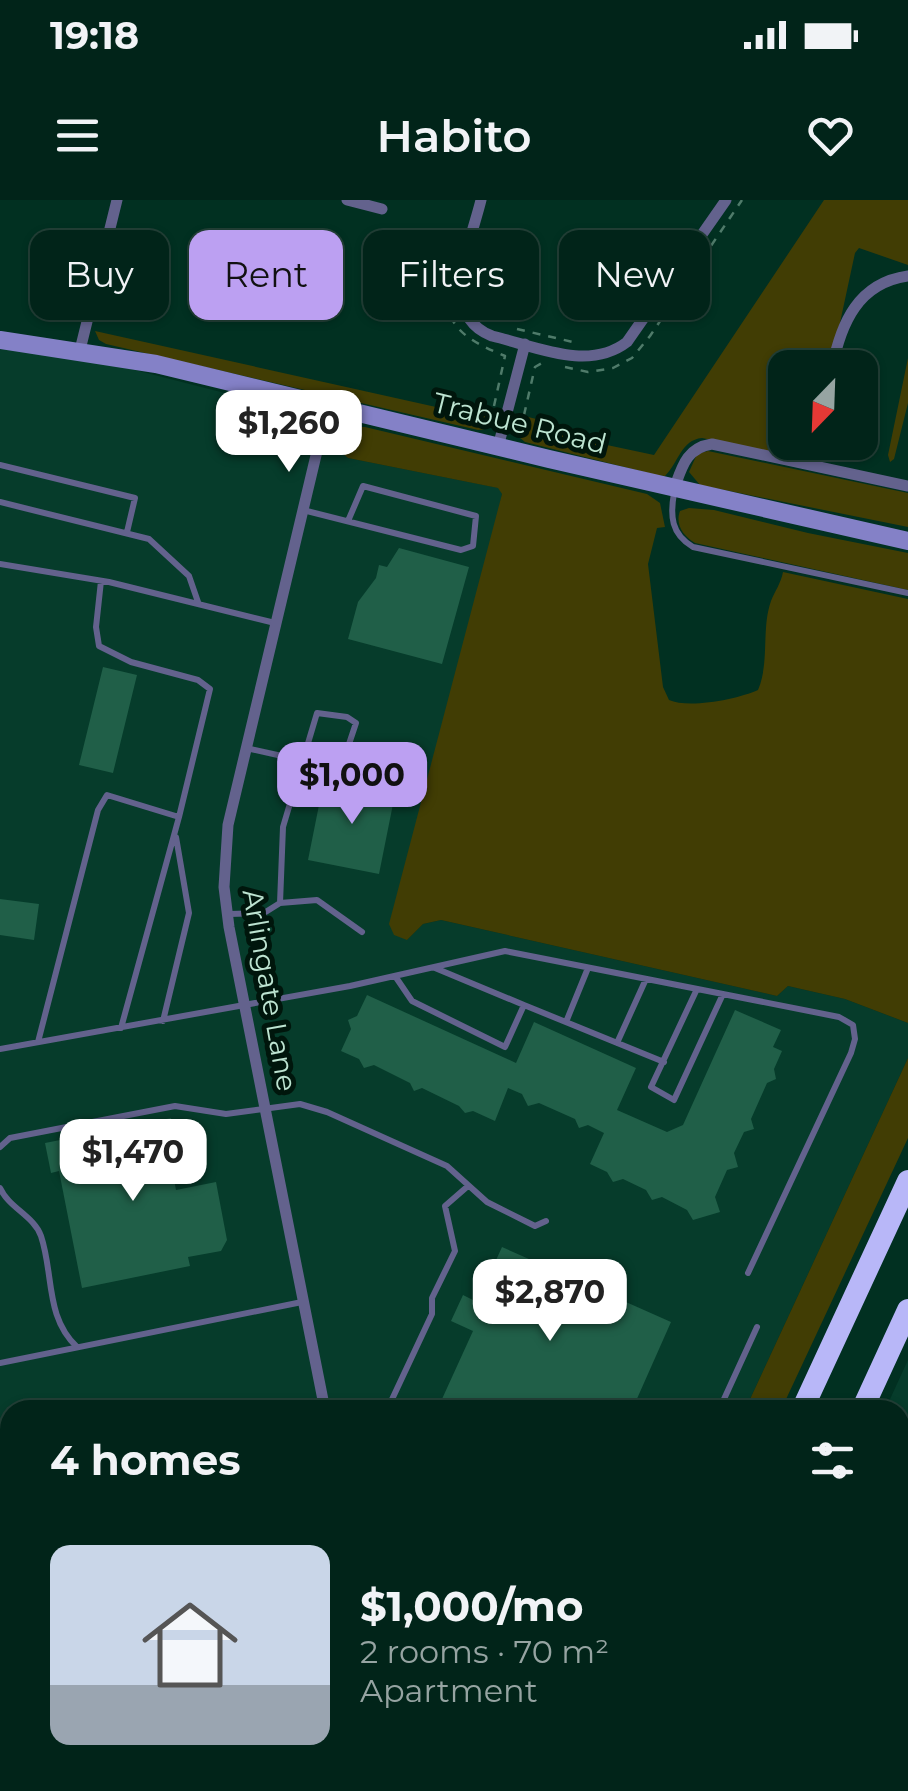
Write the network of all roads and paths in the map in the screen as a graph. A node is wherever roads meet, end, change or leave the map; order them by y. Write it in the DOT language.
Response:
graph roads {
  1 [pos="117,200"];
  2 [pos="347,200"];
  3 [pos="481,200"];
  4 [pos="726,200"];
  5 [pos="382,209"];
  6 [pos="490,217"];
  7 [pos="487,230"];
  8 [pos="908,276"];
  9 [pos="508,327"];
  10 [pos="0,340"];
  11 [pos="574,342"];
  12 [pos="524,344"];
  13 [pos="80,350"];
  14 [pos="836,350"];
  15 [pos="328,405"];
  16 [pos="498,447"];
  17 [pos="813,460"];
  18 [pos="812,464"];
  19 [pos="0,465"];
  20 [pos="908,486"];
  21 [pos="674,488"];
  22 [pos="0,502"];
  23 [pos="302,510"];
  24 [pos="348,522"];
  25 [pos="127,532"];
  26 [pos="908,541"];
  27 [pos="0,564"];
  28 [pos="101,581"];
  29 [pos="908,593"];
  30 [pos="199,603"];
  31 [pos="275,623"];
  32 [pos="245,748"];
  33 [pos="300,760"];
  34 [pos="179,817"];
  35 [pos="175,832"];
  36 [pos="280,902"];
  37 [pos="228,914"];
  38 [pos="362,932"];
  39 [pos="434,968"];
  40 [pos="588,968"];
  41 [pos="395,976"];
  42 [pos="646,979"];
  43 [pos="697,989"];
  44 [pos="724,994"];
  45 [pos="244,1005"];
  46 [pos="524,1005"];
  47 [pos="163,1021"];
  48 [pos="566,1022"];
  49 [pos="122,1028"];
  50 [pos="38,1042"];
  51 [pos="617,1043"];
  52 [pos="0,1049"];
  53 [pos="664,1062"];
  54 [pos="265,1107"];
  55 [pos="0,1147"];
  56 [pos="908,1181"];
  57 [pos="468,1186"];
  58 [pos="0,1188"];
  59 [pos="546,1221"];
  60 [pos="748,1273"];
  61 [pos="304,1302"];
  62 [pos="908,1310"];
  63 [pos="756,1327"];
  64 [pos="78,1347"];
  65 [pos="0,1363"];
  66 [pos="323,1400"];
  67 [pos="393,1400"];
  68 [pos="723,1400"];
  69 [pos="807,1400"];
  70 [pos="867,1400"];
  1 -- 13 [label="street"];
  2 -- 5 [label="street"];
  3 -- 12 [label="street"];
  4 -- 12 [label="street"];
  6 -- 7 [label="path"];
  8 -- 14 [label="street"];
  9 -- 11 [label="path"];
  10 -- 13 [label="main road, Trabue Road"];
  12 -- 16 [label="street"];
  13 -- 15 [label="main road, Trabue Road"];
  15 -- 16 [label="main road, Trabue Road"];
  15 -- 23 [label="street, Arlingate Lane"];
  16 -- 21 [label="main road, Trabue Road"];
  17 -- 18 [label="street"];
  18 -- 20 [label="street"];
  18 -- 21 [label="street"];
  19 -- 25 [label="lane"];
  21 -- 26 [label="main road, Trabue Road"];
  21 -- 29 [label="lane"];
  22 -- 25 [label="lane"];
  23 -- 24 [label="lane"];
  23 -- 31 [label="street, Arlingate Lane"];
  24 -- 24 [label="lane"];
  25 -- 30 [label="lane"];
  27 -- 28 [label="lane"];
  28 -- 30 [label="lane"];
  28 -- 34 [label="lane"];
  30 -- 31 [label="lane"];
  31 -- 32 [label="street, Arlingate Lane"];
  32 -- 33 [label="lane"];
  32 -- 37 [label="street, Arlingate Lane"];
  33 -- 33 [label="lane"];
  33 -- 36 [label="lane"];
  34 -- 35 [label="lane"];
  34 -- 50 [label="lane"];
  35 -- 47 [label="lane"];
  35 -- 49 [label="lane"];
  36 -- 37 [label="lane"];
  36 -- 38 [label="lane"];
  37 -- 45 [label="street, Arlingate Lane"];
  39 -- 40 [label="lane"];
  39 -- 41 [label="lane"];
  39 -- 46 [label="lane"];
  40 -- 42 [label="lane"];
  40 -- 48 [label="lane"];
  41 -- 45 [label="lane"];
  41 -- 46 [label="lane"];
  42 -- 43 [label="lane"];
  42 -- 51 [label="lane"];
  43 -- 44 [label="lane"];
  43 -- 53 [label="lane"];
  44 -- 53 [label="lane"];
  44 -- 60 [label="lane"];
  45 -- 47 [label="lane"];
  45 -- 54 [label="street, Arlingate Lane"];
  46 -- 48 [label="lane"];
  47 -- 49 [label="lane"];
  48 -- 51 [label="lane"];
  49 -- 50 [label="lane"];
  50 -- 52 [label="lane"];
  51 -- 53 [label="lane"];
  54 -- 55 [label="lane"];
  54 -- 57 [label="lane"];
  54 -- 61 [label="street, Arlingate Lane"];
  56 -- 69 [label="highway"];
  57 -- 59 [label="lane"];
  57 -- 67 [label="lane"];
  58 -- 64 [label="lane"];
  61 -- 64 [label="lane"];
  61 -- 66 [label="street, Arlingate Lane"];
  62 -- 70 [label="highway"];
  63 -- 68 [label="lane"];
  64 -- 65 [label="lane"];
}
